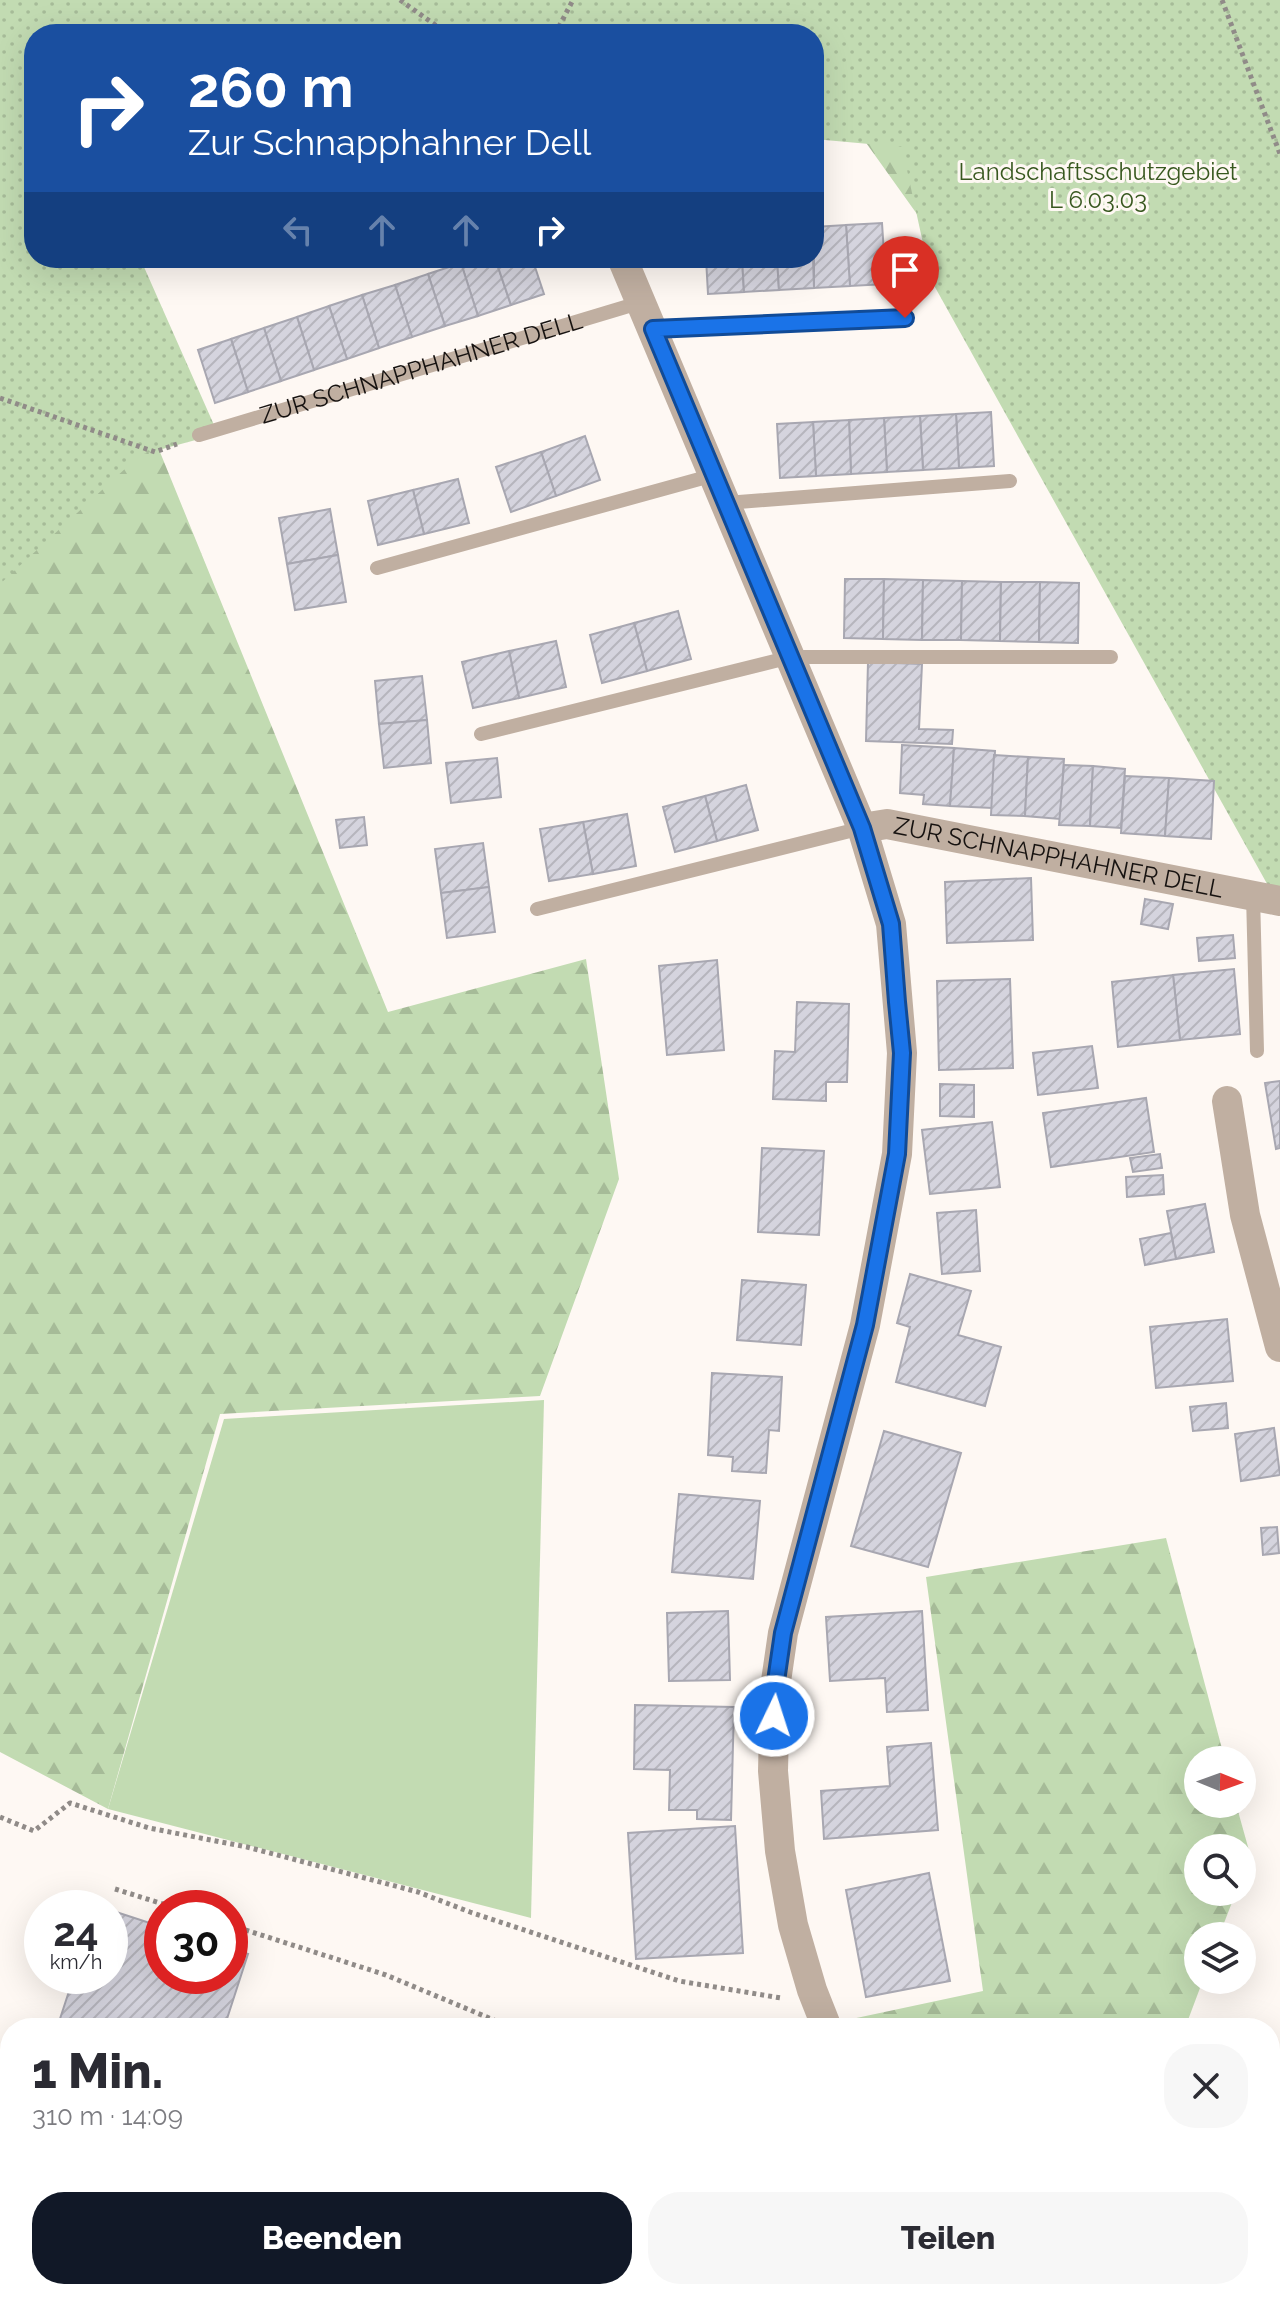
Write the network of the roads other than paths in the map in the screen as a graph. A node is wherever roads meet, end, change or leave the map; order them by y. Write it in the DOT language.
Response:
graph roads {
  1 [pos="626,268"];
  2 [pos="648,316"];
  3 [pos="905,318"];
  4 [pos="199,435"];
  5 [pos="714,475"];
  6 [pos="1010,481"];
  7 [pos="726,503"];
  8 [pos="377,568"];
  9 [pos="791,657"];
  10 [pos="1111,657"];
  11 [pos="481,734"];
  12 [pos="862,828"];
  13 [pos="1266,898"];
  14 [pos="537,909"];
  15 [pos="1257,1051"];
  16 [pos="1227,1101"];
  17 [pos="1280,1347"];
  18 [pos="822,2016"];
  1 -- 2 [label="street, ZUR SCHNAPPHAHNER DELL"];
  2 -- 3 [label="lane, ZUR SCHNAPPHAHNER DELL"];
  2 -- 4 [label="lane, ZUR SCHNAPPHAHNER DELL"];
  2 -- 5 [label="street, ZUR SCHNAPPHAHNER DELL"];
  5 -- 7 [label="street, ZUR SCHNAPPHAHNER DELL"];
  5 -- 8 [label="lane"];
  6 -- 7 [label="lane"];
  7 -- 9 [label="street, ZUR SCHNAPPHAHNER DELL"];
  9 -- 10 [label="lane"];
  9 -- 11 [label="lane"];
  9 -- 12 [label="street, ZUR SCHNAPPHAHNER DELL"];
  12 -- 13 [label="street, ZUR SCHNAPPHAHNER DELL"];
  12 -- 14 [label="lane, ZUR SCHNAPPHAHNER DELL"];
  12 -- 18 [label="street, ZUR SCHNAPPHAHNER DELL"];
  13 -- 15 [label="lane"];
  16 -- 17 [label="street"];
}
